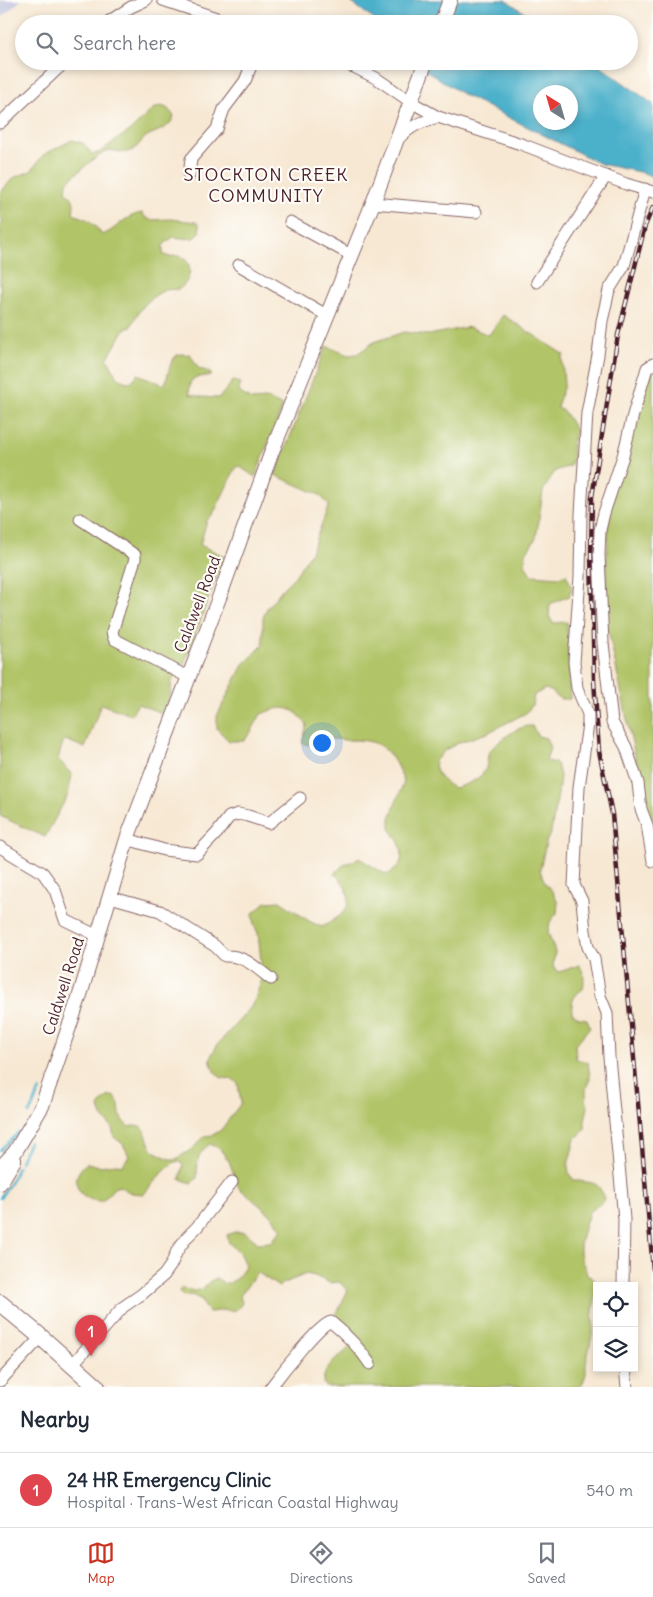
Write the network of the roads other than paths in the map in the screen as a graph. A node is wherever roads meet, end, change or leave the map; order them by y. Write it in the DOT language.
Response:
graph roads {
  1 [pos="146,0"];
  2 [pos="163,0"];
  3 [pos="450,0"];
  4 [pos="119,15"];
  5 [pos="207,15"];
  6 [pos="444,15"];
  7 [pos="56,70"];
  8 [pos="249,70"];
  9 [pos="360,70"];
  10 [pos="423,70"];
  11 [pos="411,102"];
  12 [pos="438,117"];
  13 [pos="0,123"];
  14 [pos="395,142"];
  15 [pos="189,176"];
  16 [pos="606,176"];
  17 [pos="649,190"];
  18 [pos="372,203"];
  19 [pos="476,212"];
  20 [pos="290,222"];
  21 [pos="351,255"];
  22 [pos="239,265"];
  23 [pos="537,282"];
  24 [pos="328,316"];
  25 [pos="653,364"];
  26 [pos="80,519"];
  27 [pos="188,676"];
  28 [pos="300,798"];
  29 [pos="127,838"];
  30 [pos="0,847"];
  31 [pos="653,861"];
  32 [pos="110,897"];
  33 [pos="98,936"];
  34 [pos="271,979"];
  35 [pos="16,1152"];
  36 [pos="0,1168"];
  37 [pos="232,1182"];
  38 [pos="0,1183"];
  39 [pos="623,1282"];
  40 [pos="2,1302"];
  41 [pos="42,1337"];
  42 [pos="370,1364"];
  43 [pos="72,1365"];
  44 [pos="625,1372"];
  45 [pos="0,1381"];
  46 [pos="96,1387"];
  47 [pos="271,1387"];
  48 [pos="627,1387"];
  1 -- 4 [label="street"];
  2 -- 5 [label="street"];
  3 -- 6 [label="main road"];
  7 -- 13 [label="street"];
  8 -- 15 [label="street"];
  9 -- 11 [label="street"];
  10 -- 11 [label="main road, Caldwell Road"];
  11 -- 12 [label="street"];
  11 -- 14 [label="main road, Caldwell Road"];
  12 -- 14 [label="street"];
  12 -- 16 [label="street"];
  14 -- 18 [label="main road, Caldwell Road"];
  16 -- 17 [label="street"];
  16 -- 23 [label="street"];
  17 -- 39 [label="street"];
  18 -- 19 [label="street"];
  18 -- 21 [label="main road, Caldwell Road"];
  20 -- 21 [label="street"];
  21 -- 24 [label="main road, Caldwell Road"];
  22 -- 24 [label="street"];
  24 -- 27 [label="main road, Caldwell Road"];
  25 -- 31 [label="street"];
  26 -- 27 [label="street"];
  27 -- 29 [label="main road, Caldwell Road"];
  28 -- 29 [label="street"];
  29 -- 32 [label="main road, Caldwell Road"];
  30 -- 33 [label="street"];
  32 -- 33 [label="main road, Caldwell Road"];
  32 -- 34 [label="street"];
  33 -- 35 [label="main road, Caldwell Road"];
  35 -- 36 [label="main road, Caldwell Road"];
  35 -- 38 [label="main road, Caldwell Road"];
  37 -- 43 [label="street"];
  40 -- 41 [label="highway"];
  41 -- 43 [label="highway"];
  41 -- 45 [label="street"];
  42 -- 47 [label="street"];
  43 -- 46 [label="highway"];
  44 -- 48 [label="street"];
}
